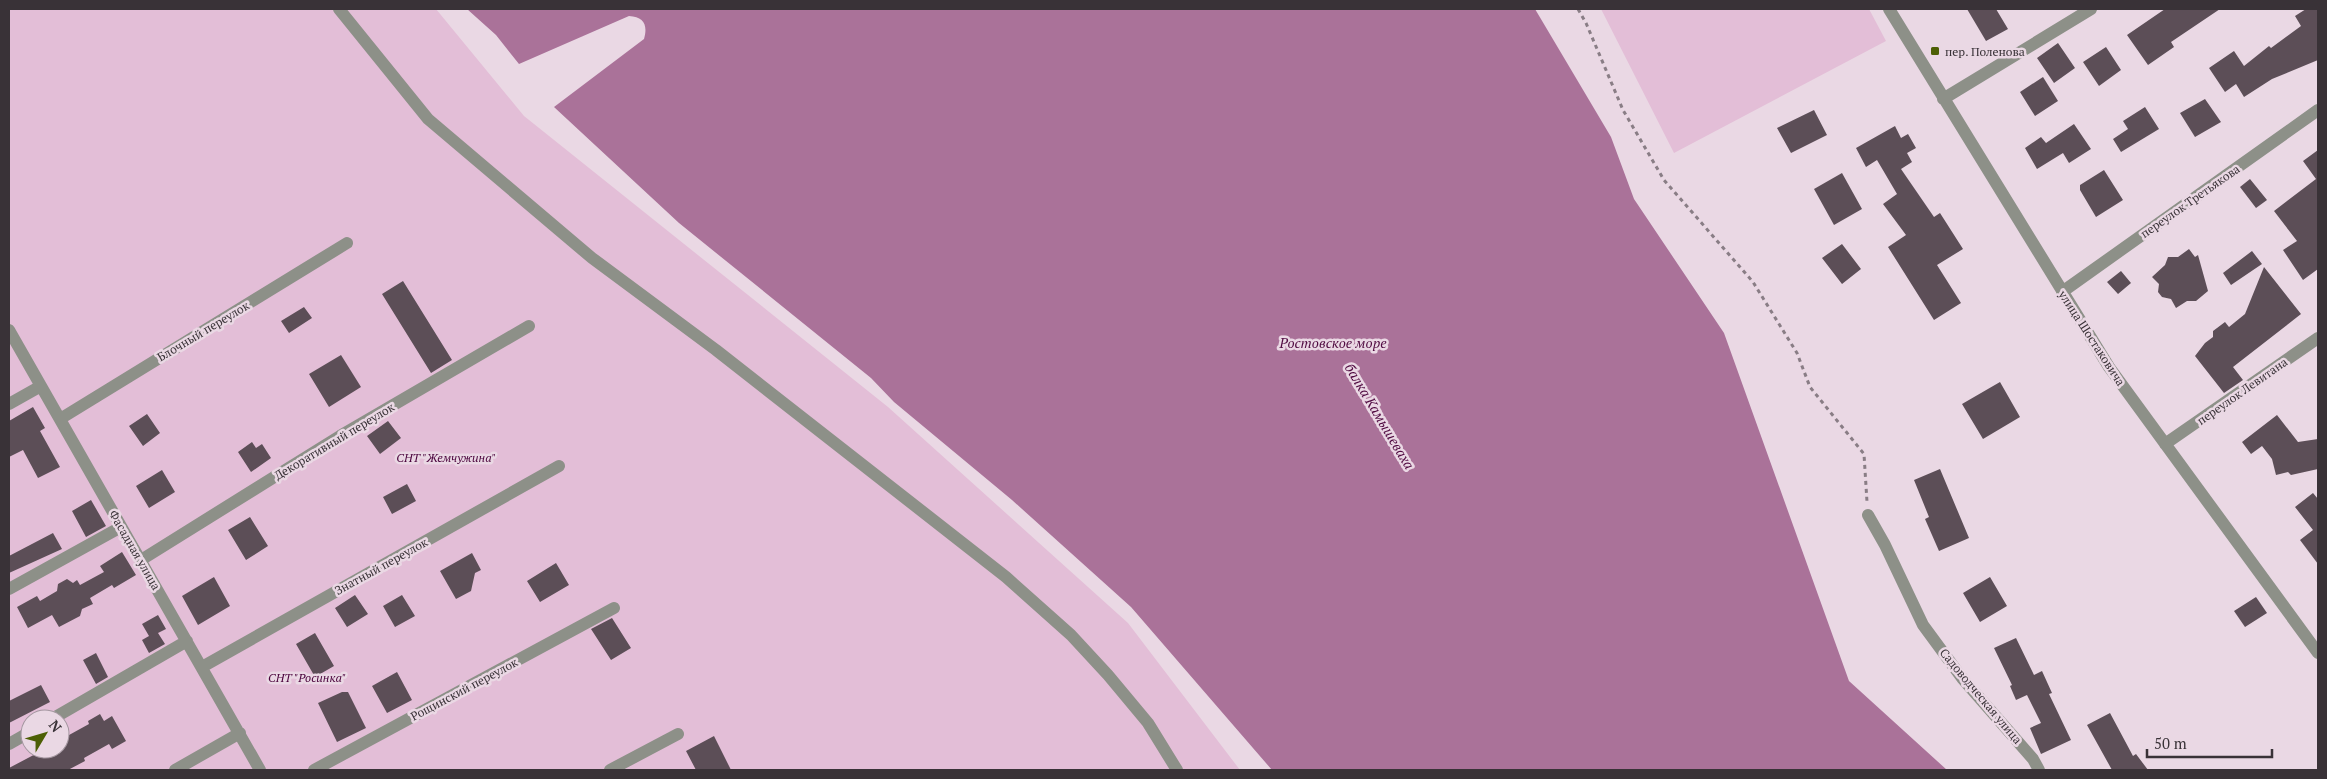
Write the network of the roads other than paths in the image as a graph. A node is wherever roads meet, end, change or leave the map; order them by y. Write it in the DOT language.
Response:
graph roads {
  1 [pos="339,9"];
  2 [pos="1889,9"];
  3 [pos="2091,9"];
  4 [pos="1943,99"];
  5 [pos="2318,110"];
  6 [pos="347,243"];
  7 [pos="2062,292"];
  8 [pos="530,326"];
  9 [pos="9,330"];
  10 [pos="2318,338"];
  11 [pos="41,386"];
  12 [pos="9,404"];
  13 [pos="60,419"];
  14 [pos="2165,444"];
  15 [pos="559,466"];
  16 [pos="1868,515"];
  17 [pos="121,526"];
  18 [pos="141,560"];
  19 [pos="9,589"];
  20 [pos="614,608"];
  21 [pos="2313,635"];
  22 [pos="187,641"];
  23 [pos="2318,653"];
  24 [pos="202,667"];
  25 [pos="69,709"];
  26 [pos="240,733"];
  27 [pos="678,734"];
  28 [pos="20,738"];
  29 [pos="9,744"];
  30 [pos="175,770"];
  31 [pos="260,770"];
  32 [pos="314,770"];
  33 [pos="610,770"];
  34 [pos="1177,770"];
  35 [pos="2039,770"];
  1 -- 34 [label="street"];
  2 -- 4 [label="street, улица Шостаковича"];
  3 -- 4 [label="street"];
  4 -- 7 [label="street, улица Шостаковича"];
  5 -- 7 [label="street, переулок Третьякова"];
  6 -- 13 [label="street, Блочный переулок"];
  7 -- 14 [label="street, улица Шостаковича"];
  8 -- 18 [label="street, Декоративный переулок"];
  9 -- 11 [label="street, Фасадная улица"];
  10 -- 14 [label="street, переулок Левитана"];
  11 -- 12 [label="street"];
  11 -- 13 [label="street, Фасадная улица"];
  13 -- 17 [label="street, Фасадная улица"];
  14 -- 21 [label="street, улица Шостаковича"];
  15 -- 24 [label="street, Знатный переулок"];
  16 -- 35 [label="street, Садоводческая улица"];
  17 -- 18 [label="street, Фасадная улица"];
  17 -- 19 [label="street"];
  18 -- 22 [label="street, Фасадная улица"];
  20 -- 32 [label="street, Рощинский переулок"];
  21 -- 23 [label="street, улица Шостаковича"];
  22 -- 24 [label="street, Фасадная улица"];
  22 -- 25 [label="street"];
  24 -- 26 [label="street, Фасадная улица"];
  26 -- 30 [label="street"];
  26 -- 31 [label="street, Фасадная улица"];
  27 -- 33 [label="street"];
  28 -- 29 [label="street"];
}
